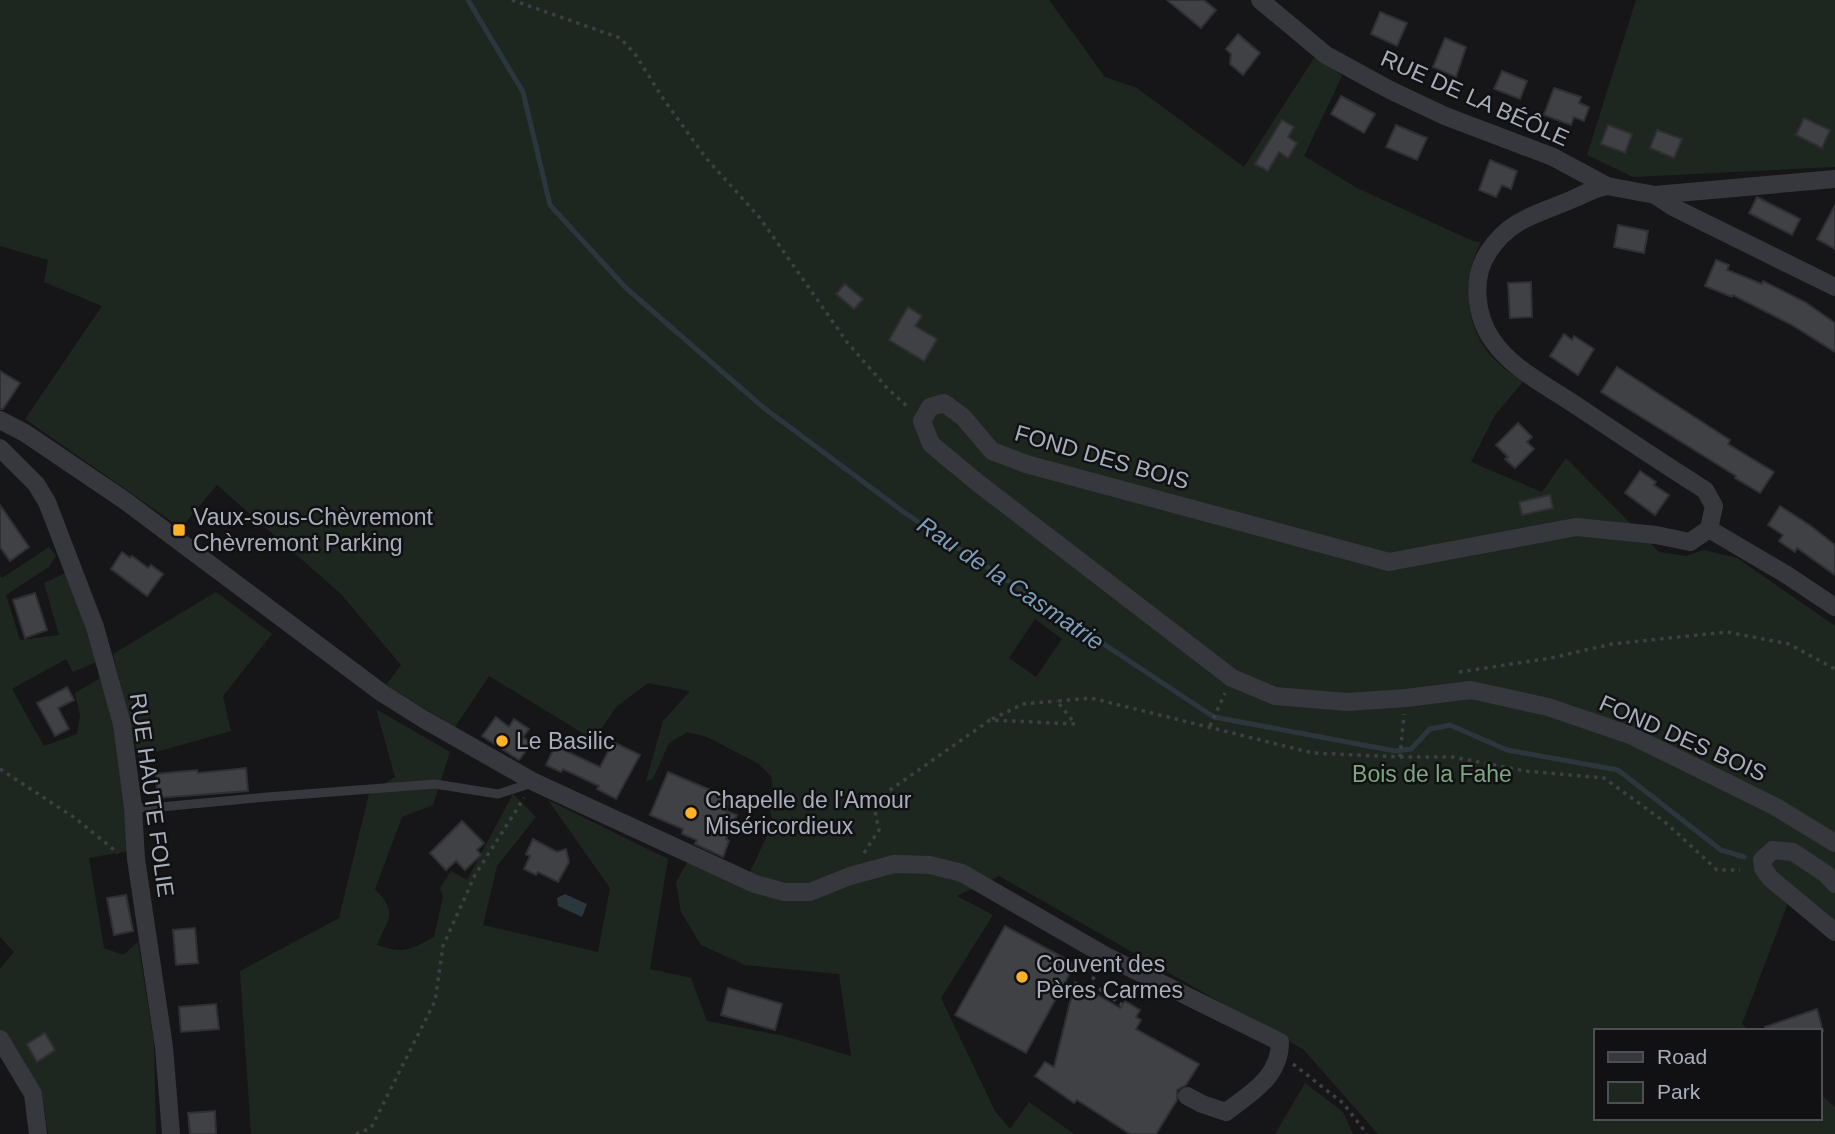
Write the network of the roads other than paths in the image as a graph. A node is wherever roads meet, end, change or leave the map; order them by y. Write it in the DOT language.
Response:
graph roads {
  1 [pos="1260,0"];
  2 [pos="1835,179"];
  3 [pos="1607,186"];
  4 [pos="1655,195"];
  5 [pos="1835,287"];
  6 [pos="0,420"];
  7 [pos="0,448"];
  8 [pos="1709,529"];
  9 [pos="1835,607"];
  10 [pos="534,782"];
  11 [pos="133,807"];
  12 [pos="1835,843"];
  13 [pos="1835,884"];
  14 [pos="1835,932"];
  15 [pos="0,1039"];
  16 [pos="1187,1096"];
  17 [pos="38,1134"];
  18 [pos="171,1134"];
  1 -- 3 [label="street, RUE DE LA BÉÔLE"];
  2 -- 4 [label="street"];
  3 -- 4 [label="street"];
  3 -- 8 [label="street"];
  4 -- 5 [label="street"];
  6 -- 10 [label="street"];
  7 -- 11 [label="street, RUE HAUTE FOLIE"];
  8 -- 9 [label="street"];
  8 -- 12 [label="street, FOND DES BOIS"];
  10 -- 11 [label="lane"];
  10 -- 16 [label="street"];
  11 -- 18 [label="street, RUE HAUTE FOLIE"];
  13 -- 14 [label="street"];
  15 -- 17 [label="street"];
}
